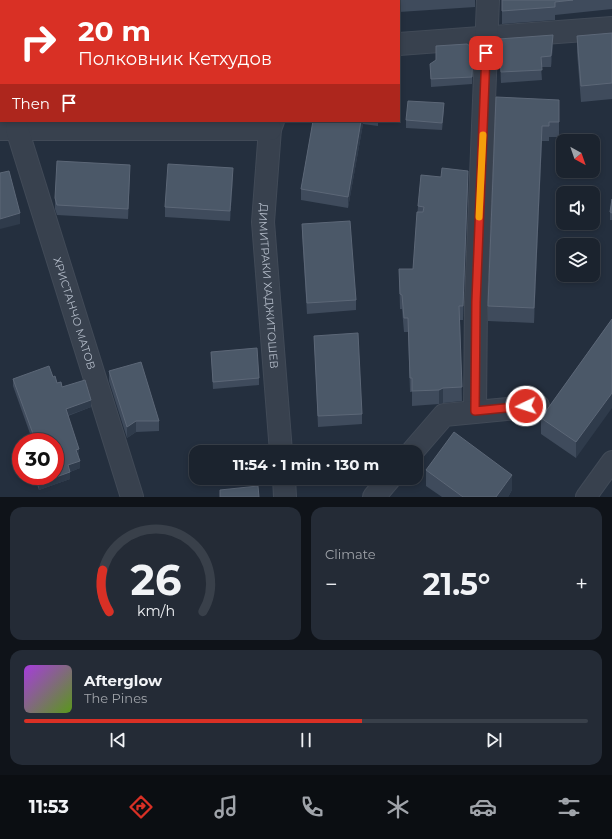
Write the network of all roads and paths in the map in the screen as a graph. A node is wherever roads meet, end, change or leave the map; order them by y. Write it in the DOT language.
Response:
graph roads {
  1 [pos="488,0"];
  2 [pos="612,28"];
  3 [pos="487,38"];
  4 [pos="400,44"];
  5 [pos="272,125"];
  6 [pos="8,129"];
  7 [pos="538,406"];
  8 [pos="475,411"];
  9 [pos="280,445"];
  10 [pos="418,445"];
  11 [pos="612,461"];
  12 [pos="284,485"];
  13 [pos="384,485"];
  14 [pos="132,497"];
  15 [pos="285,497"];
  16 [pos="374,497"];
  17 [pos="586,497"];
  1 -- 3 [label="street"];
  2 -- 3 [label="street"];
  3 -- 4 [label="street"];
  3 -- 8 [label="street"];
  5 -- 6 [label="street"];
  5 -- 9 [label="street, ДИМИТРАКИ ХАДЖИТОШЕВ"];
  6 -- 14 [label="street, ХРИСТАНЧО МАТОВ"];
  7 -- 8 [label="street"];
  8 -- 10 [label="street"];
  11 -- 17 [label="street"];
  12 -- 15 [label="street"];
  13 -- 16 [label="street"];
}
